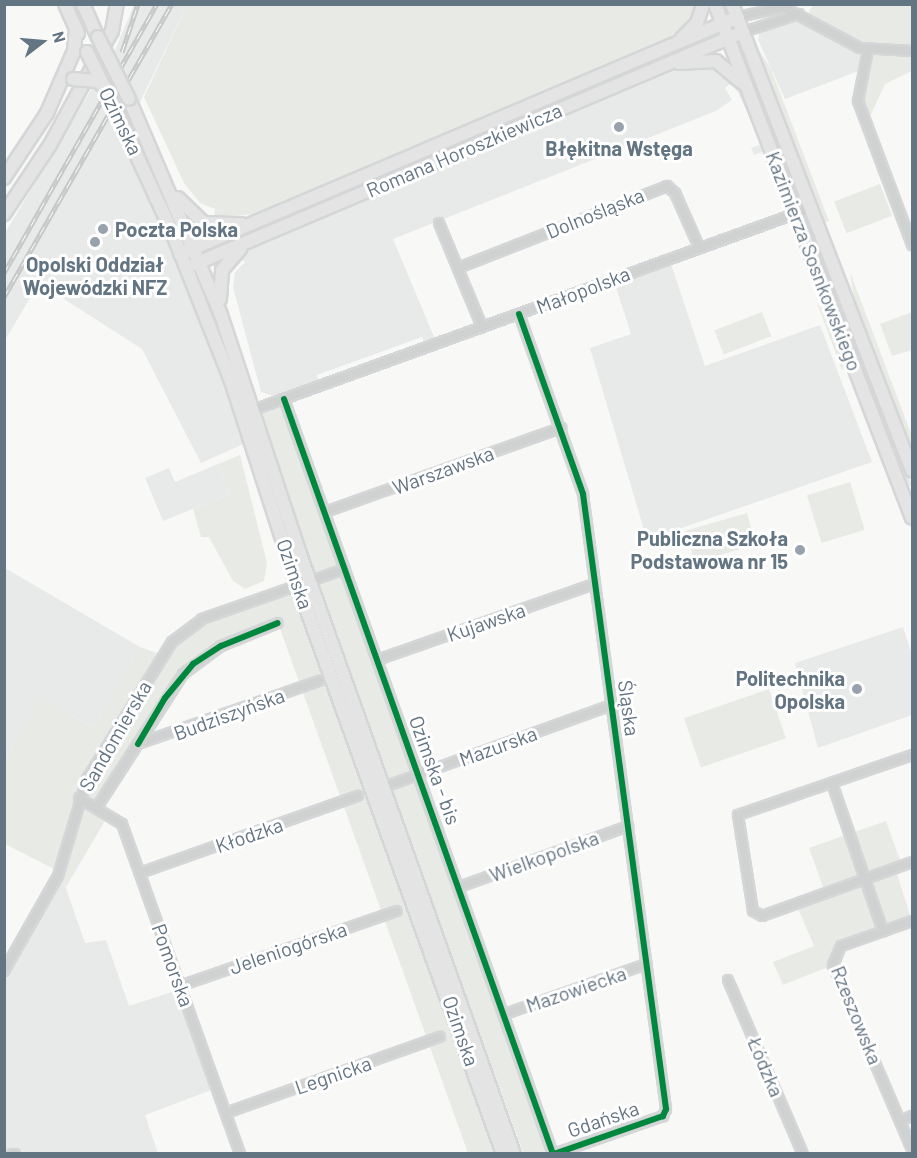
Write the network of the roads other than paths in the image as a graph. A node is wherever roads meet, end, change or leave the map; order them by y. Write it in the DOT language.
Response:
graph roads {
  1 [pos="65,4"];
  2 [pos="83,4"];
  3 [pos="117,4"];
  4 [pos="703,4"];
  5 [pos="715,4"];
  6 [pos="732,4"];
  7 [pos="799,14"];
  8 [pos="738,17"];
  9 [pos="723,24"];
  10 [pos="76,28"];
  11 [pos="743,32"];
  12 [pos="728,37"];
  13 [pos="679,42"];
  14 [pos="868,50"];
  15 [pos="912,51"];
  16 [pos="655,69"];
  17 [pos="104,86"];
  18 [pos="60,87"];
  19 [pos="756,109"];
  20 [pos="4,178"];
  21 [pos="172,191"];
  22 [pos="812,208"];
  23 [pos="4,214"];
  24 [pos="796,214"];
  25 [pos="252,222"];
  26 [pos="439,223"];
  27 [pos="257,237"];
  28 [pos="912,245"];
  29 [pos="699,247"];
  30 [pos="196,248"];
  31 [pos="180,254"];
  32 [pos="201,262"];
  33 [pos="185,268"];
  34 [pos="458,268"];
  35 [pos="519,314"];
  36 [pos="221,315"];
  37 [pos="482,327"];
  38 [pos="284,399"];
  39 [pos="253,410"];
  40 [pos="561,428"];
  41 [pos="912,470"];
  42 [pos="325,512"];
  43 [pos="912,518"];
  44 [pos="345,569"];
  45 [pos="304,583"];
  46 [pos="594,584"];
  47 [pos="278,623"];
  48 [pos="378,660"];
  49 [pos="319,681"];
  50 [pos="612,705"];
  51 [pos="138,744"];
  52 [pos="912,755"];
  53 [pos="419,774"];
  54 [pos="832,783"];
  55 [pos="384,787"];
  56 [pos="358,796"];
  57 [pos="79,798"];
  58 [pos="97,807"];
  59 [pos="628,826"];
  60 [pos="912,862"];
  61 [pos="140,873"];
  62 [pos="864,878"];
  63 [pos="459,886"];
  64 [pos="396,911"];
  65 [pos="912,921"];
  66 [pos="883,931"];
  67 [pos="646,964"];
  68 [pos="4,972"];
  69 [pos="728,980"];
  70 [pos="180,986"];
  71 [pos="505,1014"];
  72 [pos="440,1037"];
  73 [pos="226,1113"];
  74 [pos="663,1116"];
  75 [pos="912,1116"];
  76 [pos="900,1121"];
  77 [pos="912,1149"];
  78 [pos="240,1154"];
  79 [pos="503,1154"];
  80 [pos="514,1154"];
  81 [pos="554,1154"];
  82 [pos="803,1154"];
  1 -- 10 [label="street, Ozimska"];
  2 -- 21 [label="street, Ozimska, bridge"];
  3 -- 23 [label="street"];
  4 -- 13 [label="street"];
  5 -- 9 [label="street, Kazimierza Sosnkowskiego"];
  6 -- 8 [label="street, Kazimierza Sosnkowskiego"];
  7 -- 8 [label="street"];
  7 -- 11 [label="street"];
  7 -- 14 [label="street"];
  8 -- 9 [label="street, Romana Horoszkiewicza"];
  8 -- 11 [label="street, Kazimierza Sosnkowskiego"];
  9 -- 12 [label="street, Kazimierza Sosnkowskiego"];
  9 -- 13 [label="street, Romana Horoszkiewicza"];
  10 -- 17 [label="street, Ozimska, bridge"];
  10 -- 18 [label="street"];
  11 -- 12 [label="street, Romana Horoszkiewicza"];
  11 -- 22 [label="street, Kazimierza Sosnkowskiego"];
  12 -- 16 [label="street, Romana Horoszkiewicza"];
  12 -- 19 [label="street, Kazimierza Sosnkowskiego"];
  13 -- 25 [label="street, Romana Horoszkiewicza"];
  14 -- 15 [label="street"];
  14 -- 28 [label="street"];
  16 -- 19 [label="street"];
  16 -- 27 [label="street, Romana Horoszkiewicza"];
  17 -- 18 [label="street, bridge"];
  17 -- 31 [label="street, Ozimska, bridge"];
  18 -- 20 [label="street"];
  19 -- 24 [label="street, Kazimierza Sosnkowskiego"];
  21 -- 25 [label="street"];
  21 -- 30 [label="street, Ozimska"];
  22 -- 24 [label="street, Małopolska"];
  22 -- 41 [label="street, Kazimierza Sosnkowskiego"];
  24 -- 29 [label="street, Małopolska"];
  24 -- 43 [label="street, Kazimierza Sosnkowskiego"];
  25 -- 30 [label="street, Romana Horoszkiewicza"];
  26 -- 34 [label="street"];
  27 -- 32 [label="street, Romana Horoszkiewicza"];
  27 -- 36 [label="street"];
  29 -- 34 [label="street, Dolnośląska"];
  29 -- 35 [label="street, Małopolska"];
  30 -- 31 [label="street, Romana Horoszkiewicza"];
  30 -- 32 [label="street, Ozimska"];
  31 -- 33 [label="street, Ozimska"];
  32 -- 33 [label="street, Romana Horoszkiewicza"];
  32 -- 36 [label="street, Ozimska"];
  33 -- 45 [label="street, Ozimska"];
  34 -- 37 [label="street"];
  35 -- 37 [label="street, Małopolska"];
  35 -- 40 [label="street, Śląska"];
  36 -- 39 [label="street, Ozimska"];
  37 -- 38 [label="street, Małopolska"];
  38 -- 39 [label="street, Małopolska"];
  38 -- 42 [label="street, Ozimska - bis"];
  39 -- 45 [label="street, Ozimska"];
  40 -- 42 [label="street, Warszawska"];
  40 -- 46 [label="street, Śląska"];
  42 -- 44 [label="street, Ozimska - bis"];
  44 -- 45 [label="street, Sandomierska"];
  44 -- 48 [label="street, Ozimska - bis"];
  45 -- 55 [label="street, Ozimska"];
  45 -- 57 [label="street, Sandomierska"];
  45 -- 79 [label="street, Ozimska"];
  46 -- 48 [label="street, Kujawska"];
  46 -- 50 [label="street, Śląska"];
  47 -- 51 [label="street, Budziszyńska"];
  48 -- 53 [label="street, Ozimska - bis"];
  49 -- 51 [label="street, Budziszyńska"];
  50 -- 53 [label="street, Mazurska"];
  50 -- 59 [label="street, Śląska"];
  51 -- 58 [label="street, Budziszyńska"];
  52 -- 54 [label="street"];
  53 -- 55 [label="street, Mazurska"];
  53 -- 63 [label="street, Ozimska - bis"];
  54 -- 62 [label="street"];
  54 -- 62 [label="street"];
  55 -- 80 [label="street, Ozimska"];
  56 -- 61 [label="street, Kłodzka"];
  57 -- 58 [label="street, Pomorska"];
  57 -- 68 [label="street, Sandomierska"];
  58 -- 61 [label="street, Pomorska"];
  59 -- 63 [label="street, Wielkopolska"];
  59 -- 67 [label="street, Śląska"];
  60 -- 62 [label="street"];
  61 -- 70 [label="street, Pomorska"];
  62 -- 66 [label="street"];
  63 -- 71 [label="street, Ozimska - bis"];
  64 -- 70 [label="street, Jeleniogórska"];
  65 -- 66 [label="street, Rzeszowska"];
  66 -- 76 [label="street, Rzeszowska"];
  67 -- 71 [label="street, Mazowiecka"];
  67 -- 74 [label="street, Śląska"];
  69 -- 82 [label="street, Łódzka"];
  70 -- 73 [label="street, Pomorska"];
  71 -- 81 [label="street, Ozimska - bis"];
  72 -- 73 [label="street, Legnicka"];
  73 -- 78 [label="street, Pomorska"];
  74 -- 81 [label="street, Gdańska"];
  75 -- 76 [label="street"];
  76 -- 77 [label="street, Rzeszowska"];
}
